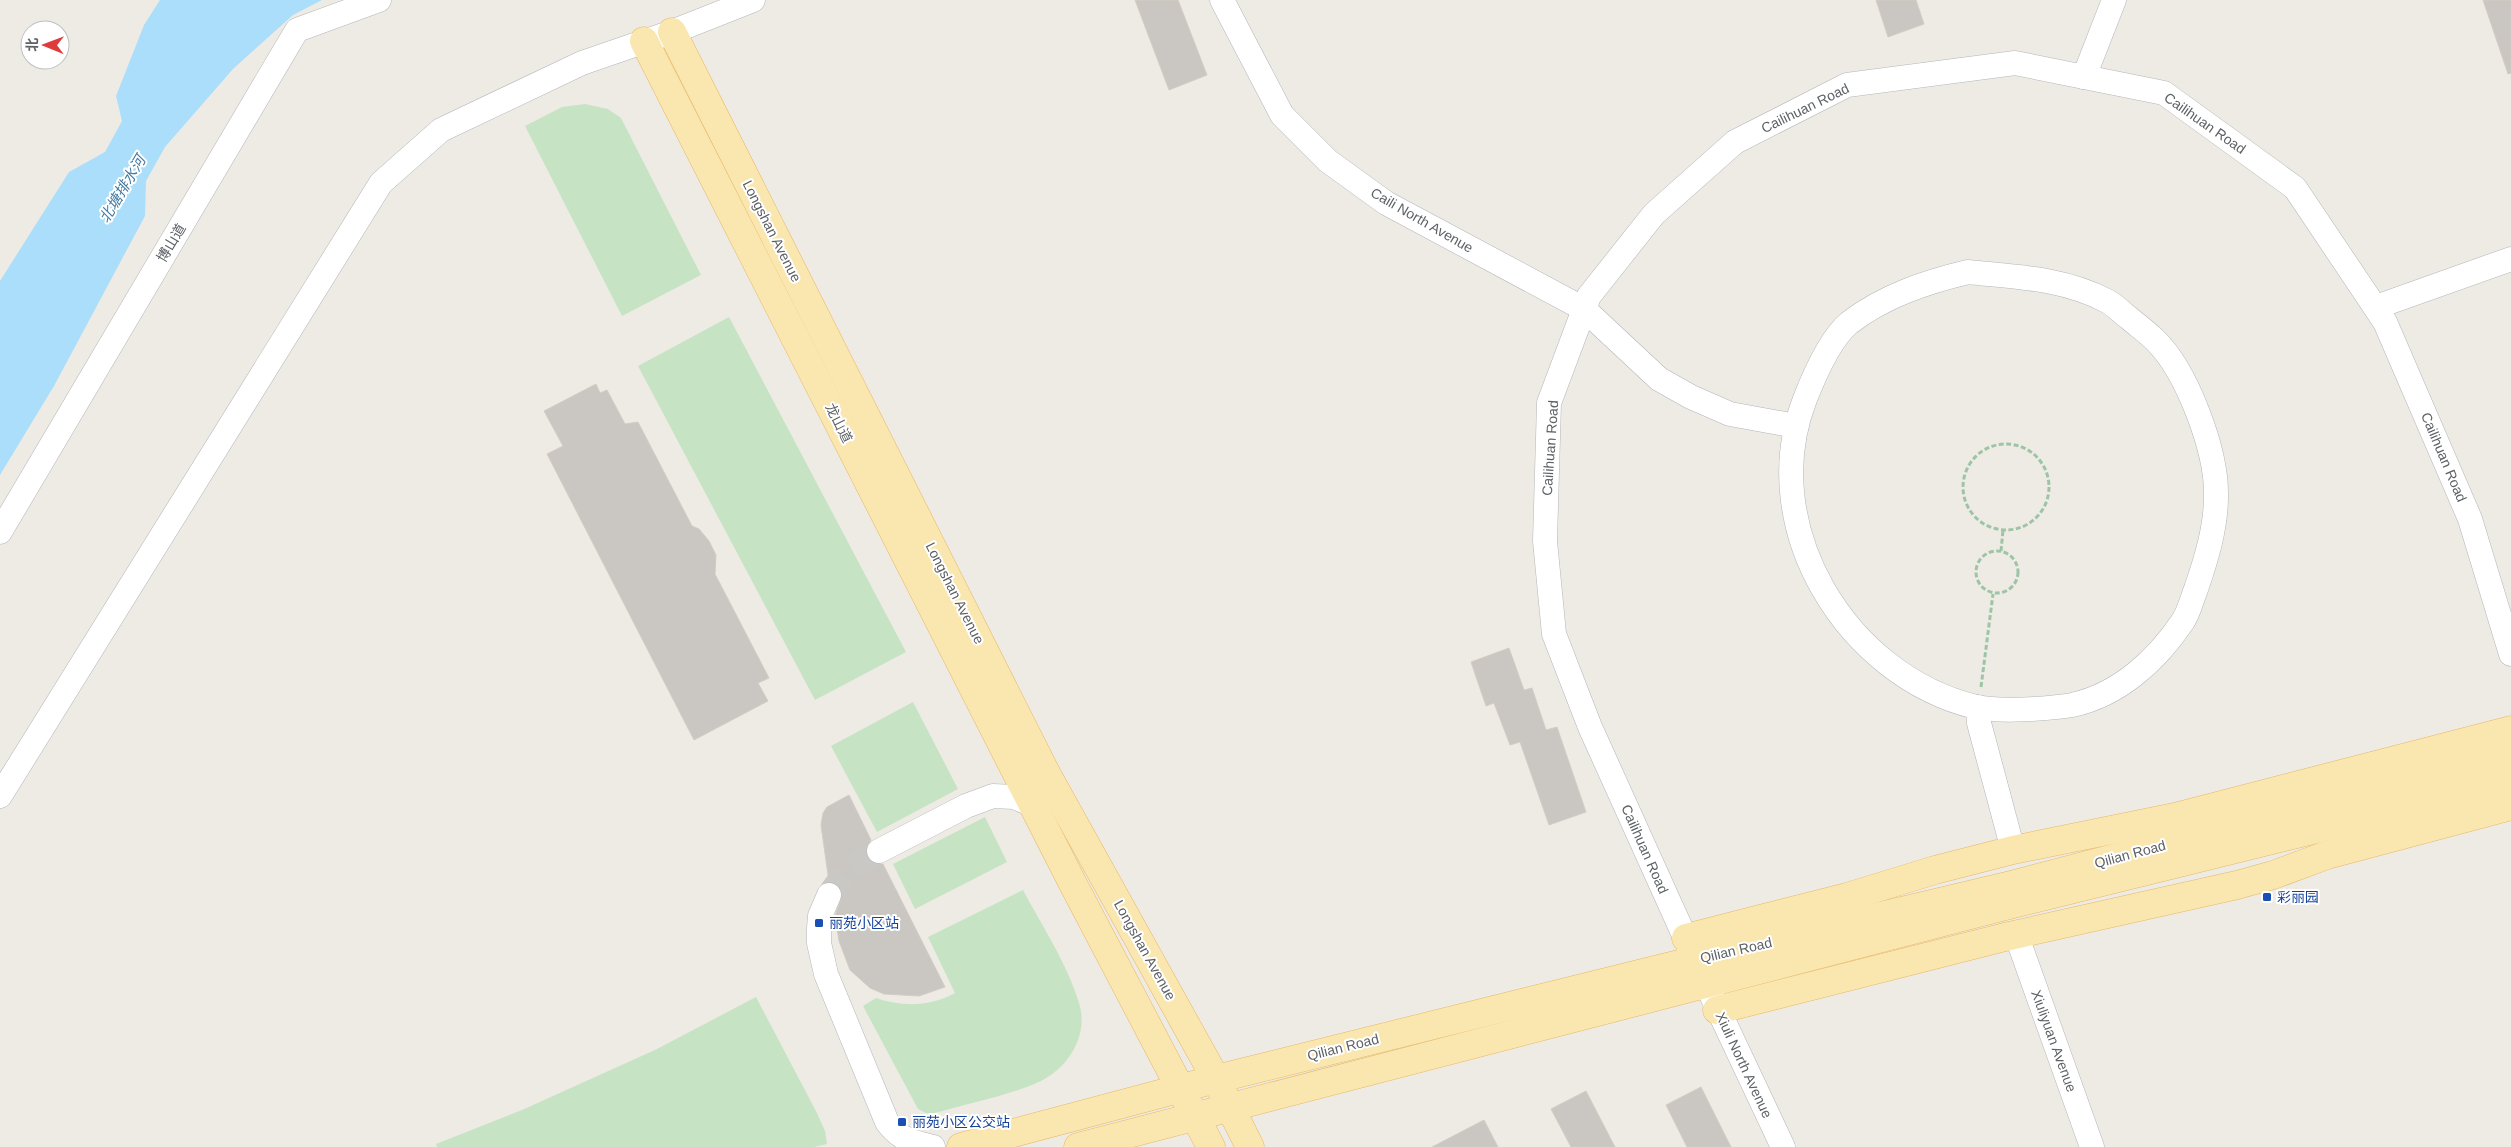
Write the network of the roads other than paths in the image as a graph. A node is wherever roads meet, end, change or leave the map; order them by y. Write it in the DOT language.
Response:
graph roads {
  1 [pos="379,0"];
  2 [pos="752,0"];
  3 [pos="1222,0"];
  4 [pos="2114,0"];
  5 [pos="672,32"];
  6 [pos="644,41"];
  7 [pos="2084,77"];
  8 [pos="2511,259"];
  9 [pos="1584,308"];
  10 [pos="2376,308"];
  11 [pos="1796,426"];
  12 [pos="0,532"];
  13 [pos="2511,654"];
  14 [pos="1978,707"];
  15 [pos="2511,730"];
  16 [pos="2511,754"];
  17 [pos="2511,781"];
  18 [pos="0,796"];
  19 [pos="1033,805"];
  20 [pos="2511,806"];
  21 [pos="2013,850"];
  22 [pos="879,851"];
  23 [pos="829,895"];
  24 [pos="2016,934"];
  25 [pos="1696,960"];
  26 [pos="1717,1010"];
  27 [pos="1216,1079"];
  28 [pos="1179,1088"];
  29 [pos="1230,1108"];
  30 [pos="1195,1116"];
  31 [pos="933,1147"];
  32 [pos="962,1147"];
  33 [pos="1078,1147"];
  34 [pos="1211,1147"];
  35 [pos="1250,1147"];
  36 [pos="1783,1147"];
  37 [pos="2092,1147"];
  1 -- 12 [label="street, 博山道"];
  2 -- 5 [label="street"];
  3 -- 9 [label="street, Caili North Avenue"];
  4 -- 7 [label="street"];
  5 -- 6 [label="street"];
  5 -- 27 [label="main road, Longshan Avenue"];
  6 -- 18 [label="street"];
  6 -- 19 [label="main road, 龙山道"];
  7 -- 9 [label="street, Cailihuan Road"];
  7 -- 10 [label="street, Cailihuan Road"];
  8 -- 10 [label="street"];
  9 -- 11 [label="street, Caili North Avenue"];
  9 -- 25 [label="street, Cailihuan Road"];
  10 -- 13 [label="street, Cailihuan Road"];
  11 -- 14 [label="street"];
  11 -- 14 [label="street"];
  14 -- 21 [label="street"];
  15 -- 21 [label="main road"];
  16 -- 25 [label="main road, Qilian Road"];
  17 -- 25 [label="main road, Qilian Road"];
  19 -- 22 [label="street"];
  19 -- 28 [label="main road"];
  20 -- 24 [label="main road"];
  21 -- 25 [label="main road"];
  23 -- 31 [label="street"];
  24 -- 26 [label="main road"];
  24 -- 37 [label="street, Xiuliyuan Avenue"];
  25 -- 26 [label="street, Xiuli North Avenue"];
  25 -- 27 [label="main road, Qilian Road"];
  25 -- 29 [label="main road, Qilian Road"];
  26 -- 36 [label="street, Xiuli North Avenue"];
  27 -- 28 [label="main road, Qilian Road"];
  27 -- 29 [label="main road, Longshan Avenue"];
  28 -- 30 [label="main road"];
  28 -- 32 [label="main road, Qilian Road"];
  29 -- 30 [label="main road, Qilian Road"];
  29 -- 35 [label="main road, Longshan Avenue"];
  30 -- 33 [label="main road, Qilian Road"];
  30 -- 34 [label="main road"];
}
